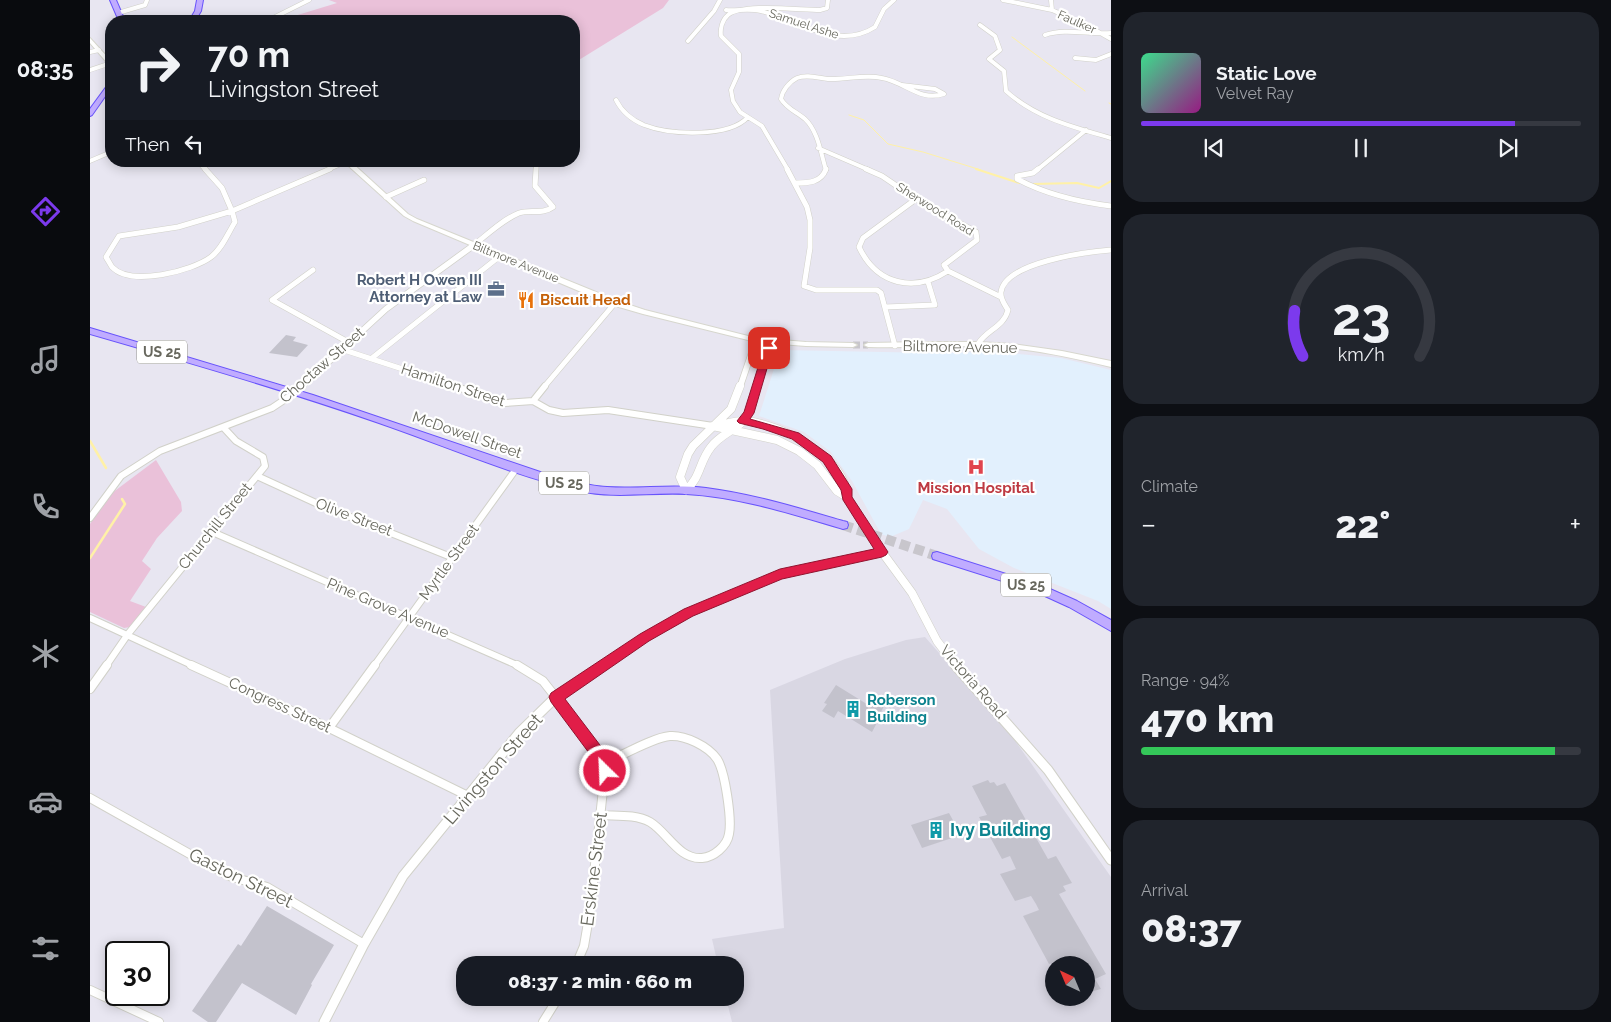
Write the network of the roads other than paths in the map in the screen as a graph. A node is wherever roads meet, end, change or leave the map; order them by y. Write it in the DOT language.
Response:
graph roads {
  1 [pos="112,0"];
  2 [pos="200,0"];
  3 [pos="309,0"];
  4 [pos="720,0"];
  5 [pos="828,0"];
  6 [pos="894,0"];
  7 [pos="1003,0"];
  8 [pos="1051,0"];
  9 [pos="147,1"];
  10 [pos="726,10"];
  11 [pos="1052,10"];
  12 [pos="118,13"];
  13 [pos="196,15"];
  14 [pos="279,15"];
  15 [pos="980,25"];
  16 [pos="1103,33"];
  17 [pos="1111,33"];
  18 [pos="1045,35"];
  19 [pos="1111,39"];
  20 [pos="90,40"];
  21 [pos="688,41"];
  22 [pos="99,50"];
  23 [pos="90,52"];
  24 [pos="1111,54"];
  25 [pos="105,56"];
  26 [pos="1075,58"];
  27 [pos="105,65"];
  28 [pos="90,70"];
  29 [pos="902,85"];
  30 [pos="105,93"];
  31 [pos="616,100"];
  32 [pos="90,114"];
  33 [pos="748,117"];
  34 [pos="1086,130"];
  35 [pos="1111,138"];
  36 [pos="818,148"];
  37 [pos="105,155"];
  38 [pos="90,161"];
  39 [pos="203,167"];
  40 [pos="333,167"];
  41 [pos="354,167"];
  42 [pos="536,167"];
  43 [pos="424,180"];
  44 [pos="795,183"];
  45 [pos="386,197"];
  46 [pos="916,199"];
  47 [pos="1111,206"];
  48 [pos="233,211"];
  49 [pos="474,245"];
  50 [pos="1111,250"];
  51 [pos="500,256"];
  52 [pos="313,270"];
  53 [pos="948,271"];
  54 [pos="928,282"];
  55 [pos="1001,297"];
  56 [pos="615,303"];
  57 [pos="885,307"];
  58 [pos="90,331"];
  59 [pos="756,340"];
  60 [pos="348,342"];
  61 [pos="770,342"];
  62 [pos="978,344"];
  63 [pos="853,345"];
  64 [pos="868,345"];
  65 [pos="895,346"];
  66 [pos="341,349"];
  67 [pos="372,358"];
  68 [pos="1111,364"];
  69 [pos="296,392"];
  70 [pos="533,401"];
  71 [pos="743,421"];
  72 [pos="713,426"];
  73 [pos="223,427"];
  74 [pos="732,430"];
  75 [pos="516,468"];
  76 [pos="257,476"];
  77 [pos="686,490"];
  78 [pos="847,497"];
  79 [pos="90,518"];
  80 [pos="842,525"];
  81 [pos="210,531"];
  82 [pos="882,552"];
  83 [pos="937,556"];
  84 [pos="452,557"];
  85 [pos="408,617"];
  86 [pos="90,618"];
  87 [pos="1111,626"];
  88 [pos="128,634"];
  89 [pos="90,689"];
  90 [pos="556,697"];
  91 [pos="329,728"];
  92 [pos="603,764"];
  93 [pos="468,796"];
  94 [pos="90,798"];
  95 [pos="601,815"];
  96 [pos="1111,860"];
  97 [pos="364,944"];
  98 [pos="580,956"];
  99 [pos="90,990"];
  100 [pos="553,1006"];
  101 [pos="159,1022"];
  102 [pos="324,1022"];
  103 [pos="543,1022"];
  1 -- 12 [label="main road"];
  2 -- 13 [label="main road"];
  3 -- 14 [label="street"];
  4 -- 21 [label="street"];
  5 -- 10 [label="street"];
  6 -- 10 [label="street, Samuel Ashe"];
  7 -- 11 [label="street"];
  8 -- 11 [label="street"];
  9 -- 12 [label="street"];
  10 -- 33 [label="street"];
  11 -- 16 [label="street, Faulker"];
  15 -- 34 [label="street"];
  16 -- 17 [label="street"];
  16 -- 18 [label="street"];
  16 -- 19 [label="street"];
  20 -- 22 [label="main road"];
  22 -- 23 [label="street"];
  22 -- 25 [label="main road"];
  24 -- 26 [label="street"];
  27 -- 28 [label="street"];
  29 -- 29 [label="street"];
  29 -- 36 [label="street"];
  30 -- 32 [label="main road"];
  31 -- 33 [label="street"];
  33 -- 44 [label="street"];
  34 -- 35 [label="street"];
  34 -- 47 [label="street"];
  36 -- 44 [label="street"];
  36 -- 46 [label="street, Sherwood Road"];
  37 -- 38 [label="street"];
  39 -- 48 [label="street"];
  40 -- 48 [label="street"];
  41 -- 45 [label="main road, Biltmore Avenue"];
  42 -- 49 [label="street"];
  43 -- 45 [label="street"];
  44 -- 57 [label="street"];
  45 -- 49 [label="main road, Biltmore Avenue"];
  46 -- 53 [label="street, Sherwood Road"];
  46 -- 54 [label="street"];
  48 -- 48 [label="street"];
  49 -- 51 [label="main road, Biltmore Avenue"];
  49 -- 60 [label="street, Choctaw Street"];
  50 -- 55 [label="street"];
  51 -- 56 [label="main road, Biltmore Avenue"];
  51 -- 67 [label="street"];
  52 -- 60 [label="street"];
  53 -- 54 [label="street"];
  53 -- 55 [label="street"];
  54 -- 57 [label="street"];
  55 -- 62 [label="street"];
  56 -- 59 [label="main road, Biltmore Avenue"];
  56 -- 70 [label="street"];
  57 -- 65 [label="street"];
  58 -- 69 [label="main road, McDowell Street / US 25"];
  59 -- 61 [label="main road, Biltmore Avenue"];
  59 -- 72 [label="street"];
  60 -- 66 [label="street, Choctaw Street"];
  61 -- 63 [label="main road, Biltmore Avenue"];
  61 -- 71 [label="street"];
  62 -- 65 [label="main road, Biltmore Avenue"];
  62 -- 68 [label="main road, Biltmore Avenue"];
  64 -- 65 [label="main road, Biltmore Avenue"];
  66 -- 67 [label="street, Hamilton Street"];
  66 -- 69 [label="street, Choctaw Street"];
  67 -- 70 [label="street, Hamilton Street"];
  69 -- 73 [label="street, Choctaw Street"];
  69 -- 75 [label="main road, McDowell Street / US 25"];
  70 -- 72 [label="street, Hamilton Street"];
  71 -- 72 [label="street, Victoria Road"];
  71 -- 74 [label="street"];
  71 -- 78 [label="street, Victoria Road"];
  72 -- 74 [label="street, Victoria Road"];
  72 -- 77 [label="street"];
  73 -- 76 [label="street, Churchill Street"];
  73 -- 79 [label="street, Choctaw Street"];
  74 -- 77 [label="street"];
  74 -- 78 [label="street, Victoria Road"];
  75 -- 77 [label="main road, McDowell Street / US 25"];
  75 -- 84 [label="street, Myrtle Street"];
  76 -- 81 [label="street, Churchill Street"];
  76 -- 84 [label="street, Olive Street"];
  77 -- 80 [label="main road, McDowell Street / US 25"];
  78 -- 82 [label="street, Victoria Road"];
  81 -- 85 [label="street, Pine Grove Avenue"];
  81 -- 88 [label="street, Churchill Street"];
  82 -- 90 [label="street, Livingston Street"];
  82 -- 96 [label="street, Victoria Road"];
  83 -- 87 [label="main road, US 25"];
  84 -- 85 [label="street, Myrtle Street"];
  85 -- 90 [label="street, Pine Grove Avenue"];
  85 -- 91 [label="street, Myrtle Street"];
  86 -- 88 [label="street, Congress Street"];
  88 -- 89 [label="street"];
  88 -- 91 [label="street, Congress Street"];
  90 -- 92 [label="street, Erskine Street"];
  90 -- 93 [label="street, Livingston Street"];
  91 -- 93 [label="street, Congress Street"];
  92 -- 95 [label="street, Erskine Street"];
  92 -- 95 [label="street"];
  93 -- 97 [label="street, Livingston Street"];
  94 -- 97 [label="street, Gaston Street"];
  95 -- 98 [label="street, Erskine Street"];
  97 -- 102 [label="street, Livingston Street"];
  99 -- 101 [label="street"];
  100 -- 103 [label="street"];
}
